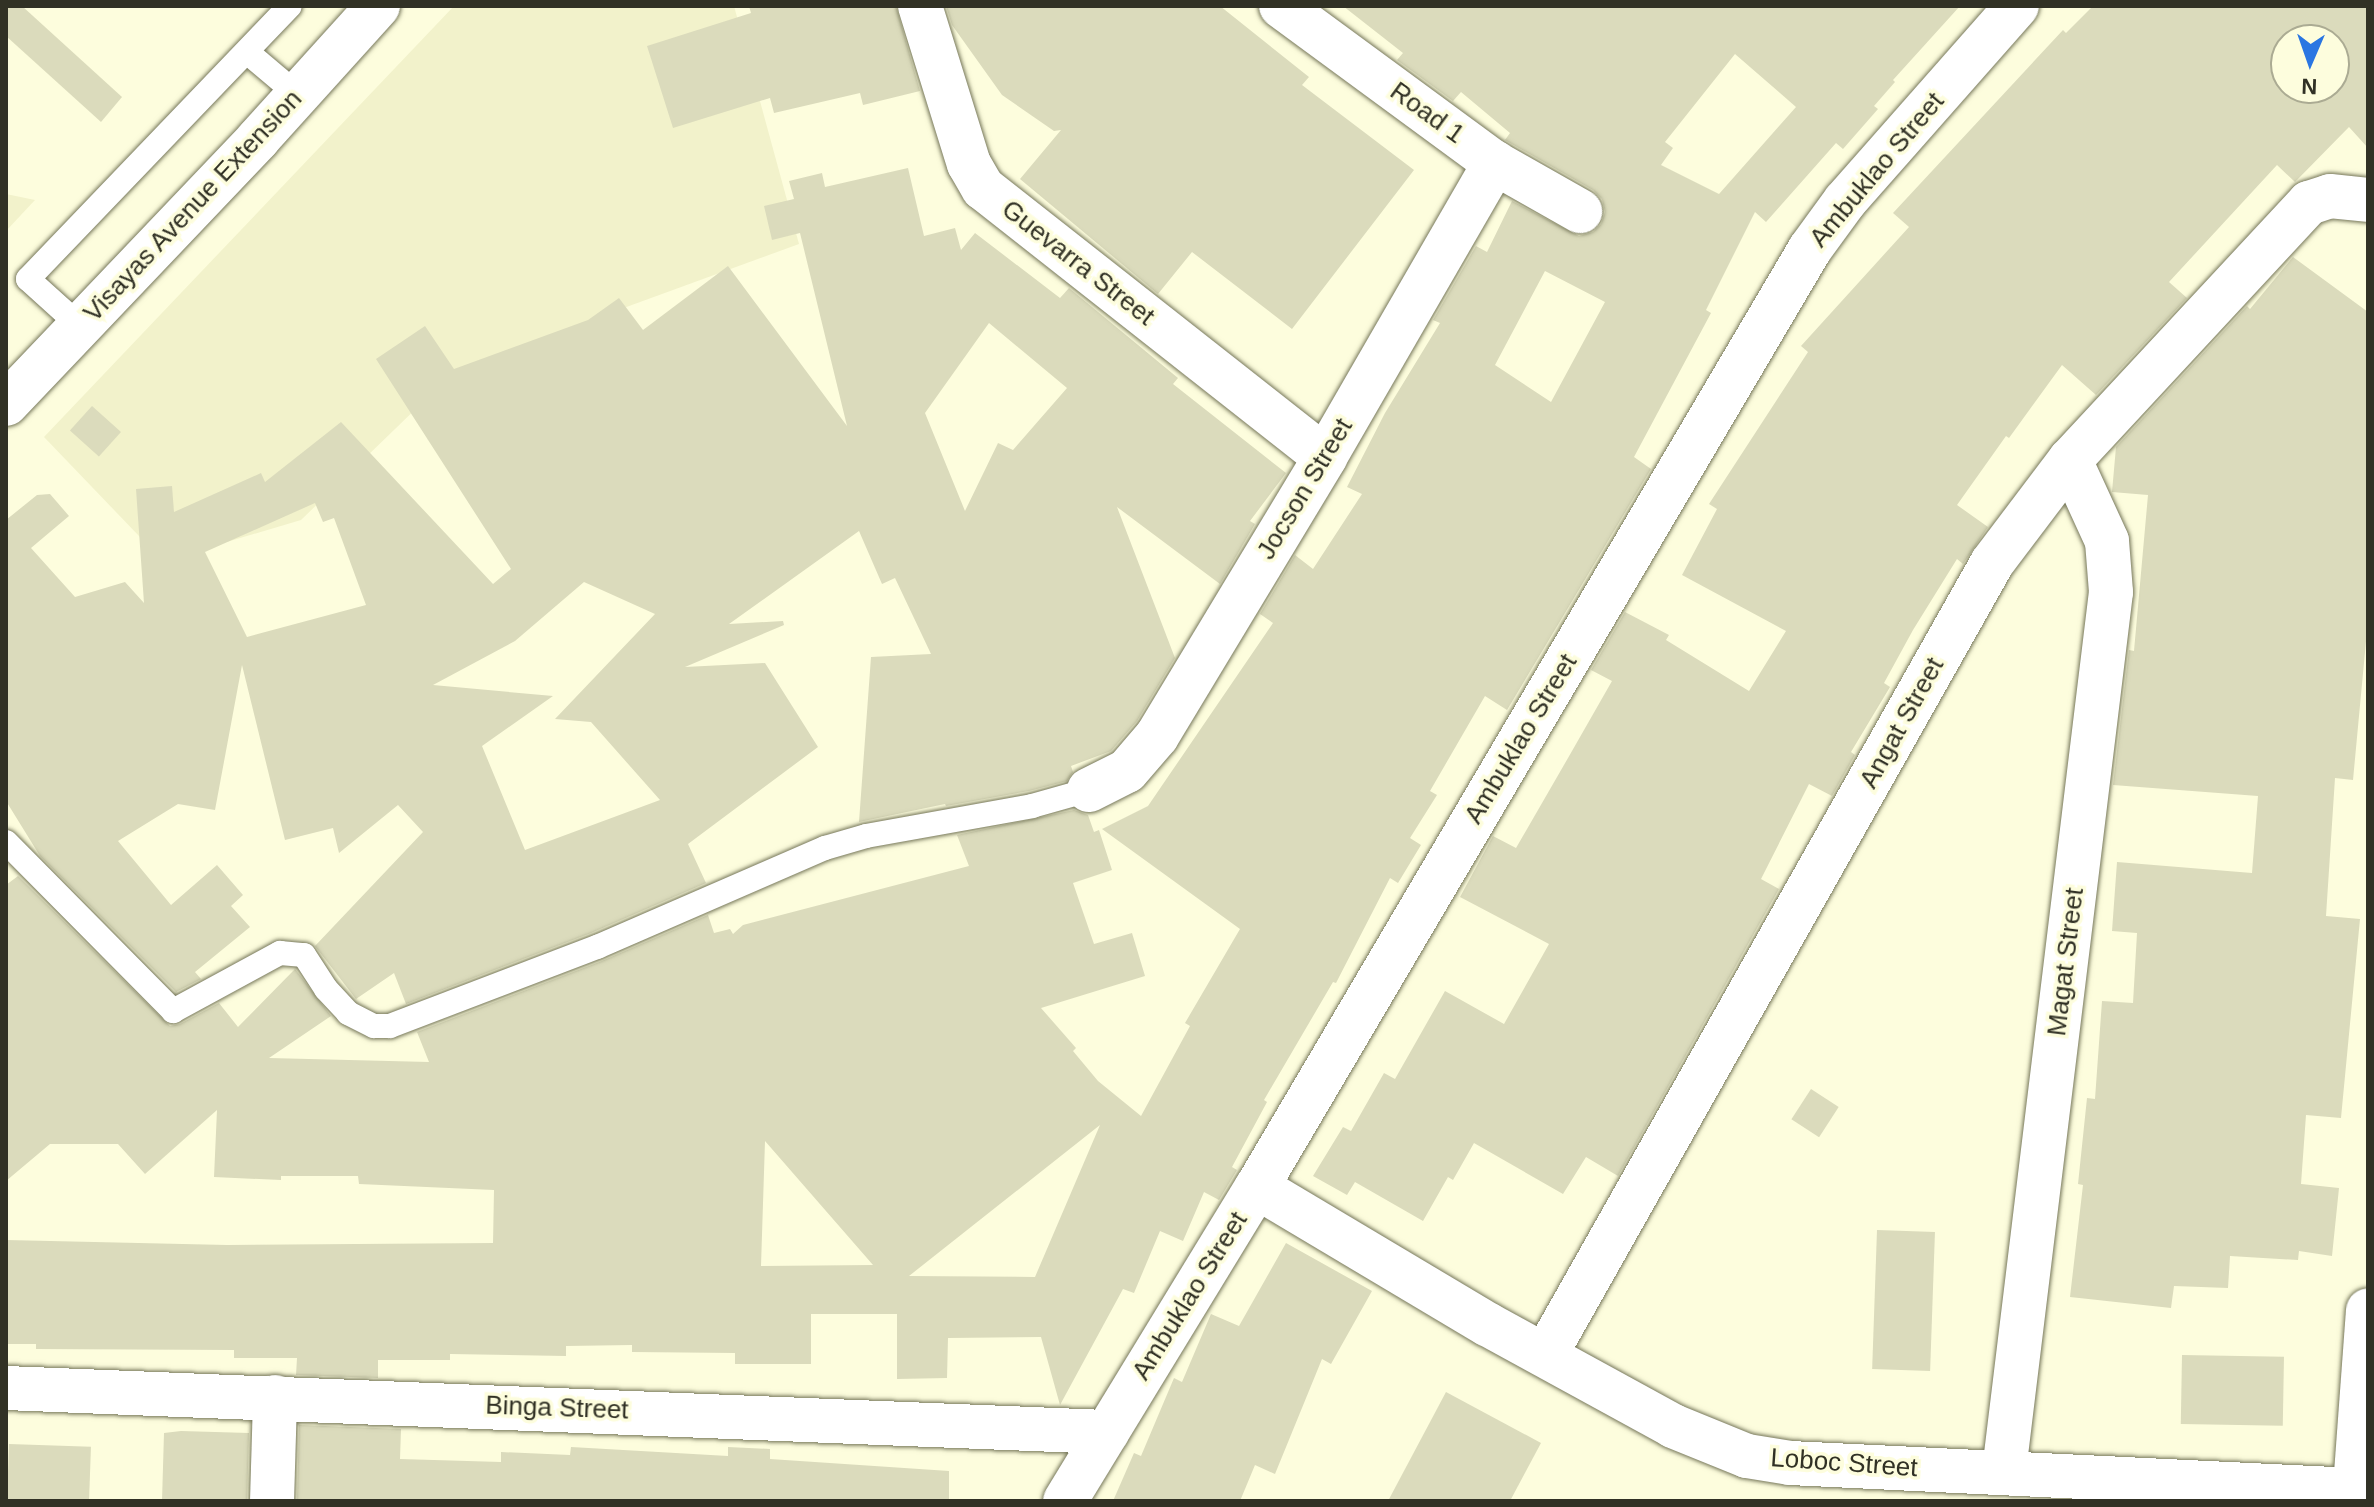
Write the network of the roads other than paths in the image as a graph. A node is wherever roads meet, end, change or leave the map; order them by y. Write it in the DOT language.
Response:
graph roads {
  1 [pos="290,6"];
  2 [pos="378,6"];
  3 [pos="920,6"];
  4 [pos="1281,6"];
  5 [pos="2017,6"];
  6 [pos="247,52"];
  7 [pos="299,96"];
  8 [pos="1495,163"];
  9 [pos="2368,200"];
  10 [pos="1580,211"];
  11 [pos="80,326"];
  12 [pos="6,404"];
  13 [pos="1325,457"];
  14 [pos="2070,460"];
  15 [pos="1089,790"];
  16 [pos="6,842"];
  17 [pos="1257,1187"];
  18 [pos="2368,1311"];
  19 [pos="1546,1354"];
  20 [pos="6,1388"];
  21 [pos="275,1397"];
  22 [pos="1107,1432"];
  23 [pos="2004,1471"];
  24 [pos="2355,1496"];
  25 [pos="272,1501"];
  26 [pos="1065,1501"];
  1 -- 6 [label="lane"];
  2 -- 7 [label="street, Visayas Avenue Extension"];
  3 -- 13 [label="street, Guevarra Street"];
  4 -- 8 [label="street, Road 1"];
  5 -- 17 [label="street, Ambuklao Street"];
  6 -- 7 [label="lane"];
  6 -- 11 [label="lane"];
  7 -- 11 [label="street, Visayas Avenue Extension"];
  8 -- 10 [label="street, Road 1"];
  8 -- 13 [label="street, Jocson Street"];
  9 -- 14 [label="street, Angat Street"];
  11 -- 12 [label="street, Visayas Avenue Extension"];
  13 -- 15 [label="street, Jocson Street"];
  14 -- 19 [label="street, Angat Street"];
  14 -- 23 [label="street, Magat Street"];
  15 -- 16 [label="lane"];
  17 -- 19 [label="street, Loboc Street"];
  17 -- 22 [label="street, Ambuklao Street"];
  18 -- 24 [label="street"];
  19 -- 23 [label="street, Loboc Street"];
  20 -- 21 [label="street, Binga Street"];
  21 -- 22 [label="street, Binga Street"];
  21 -- 25 [label="street"];
  22 -- 26 [label="street, Ambuklao Street"];
  23 -- 24 [label="street, Loboc Street"];
}
